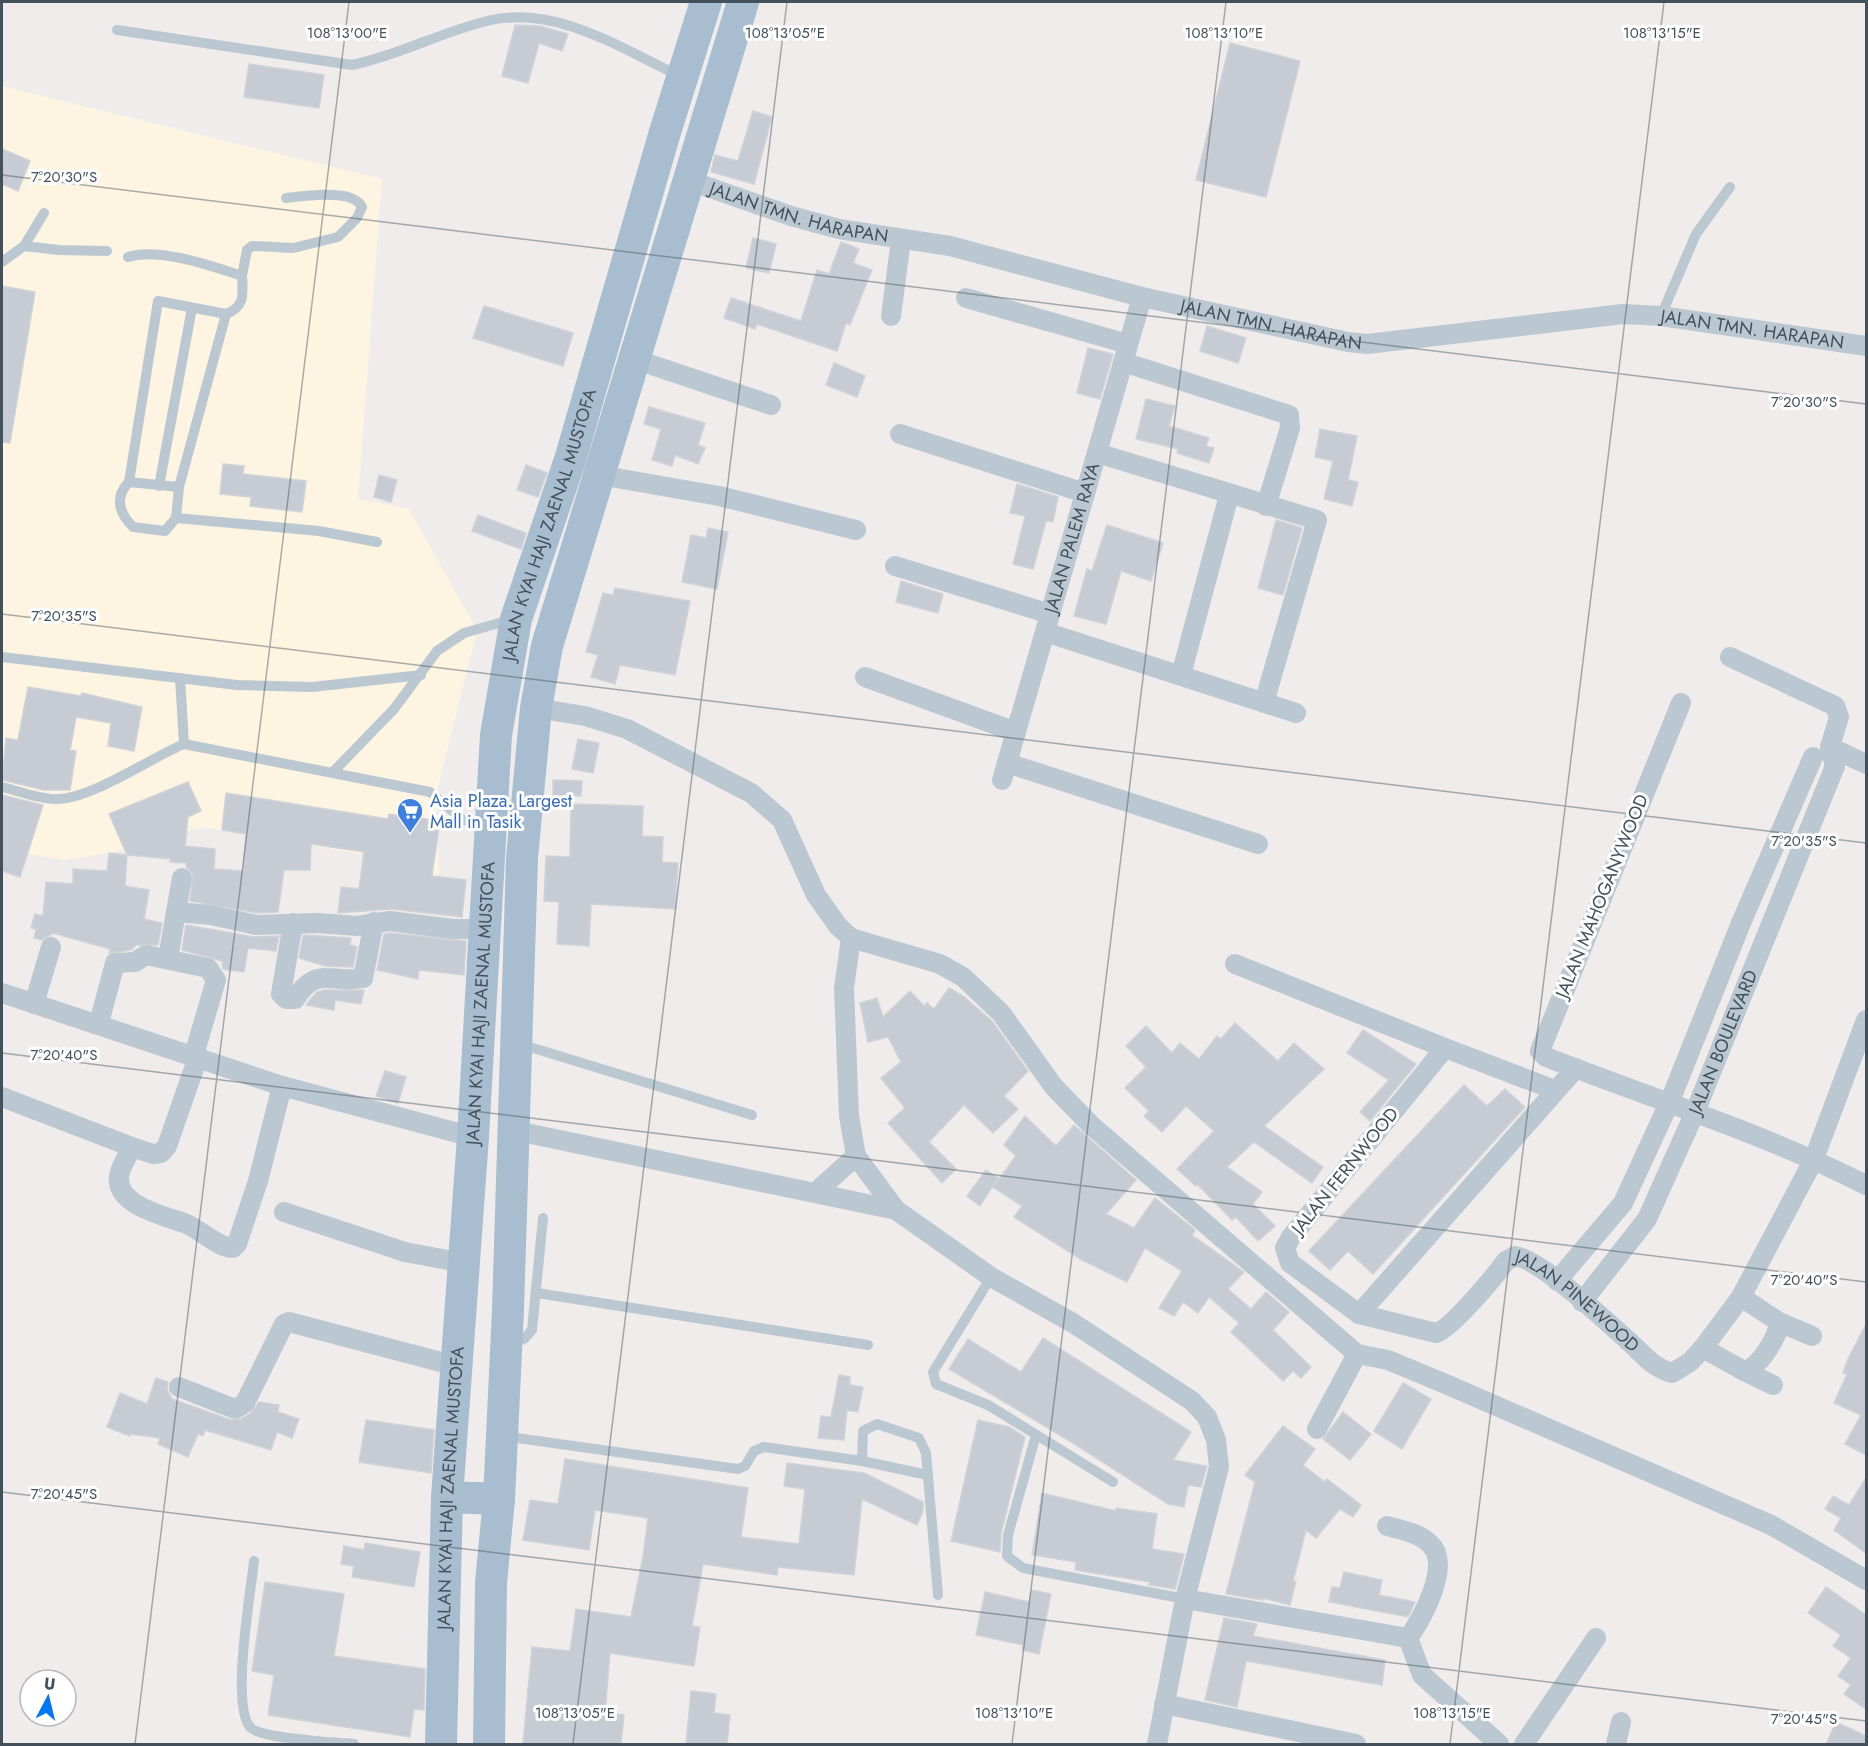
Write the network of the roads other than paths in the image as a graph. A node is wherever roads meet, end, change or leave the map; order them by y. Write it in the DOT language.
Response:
graph roads {
  1 [pos="705,6"];
  2 [pos="739,12"];
  3 [pos="117,30"];
  4 [pos="683,78"];
  5 [pos="688,180"];
  6 [pos="1730,187"];
  7 [pos="286,198"];
  8 [pos="646,202"];
  9 [pos="44,213"];
  10 [pos="678,213"];
  11 [pos="901,240"];
  12 [pos="24,246"];
  13 [pos="107,251"];
  14 [pos="128,257"];
  15 [pos="2,262"];
  16 [pos="242,276"];
  17 [pos="1142,297"];
  18 [pos="966,298"];
  19 [pos="192,308"];
  20 [pos="226,314"];
  21 [pos="891,316"];
  22 [pos="1661,316"];
  23 [pos="1866,346"];
  24 [pos="1126,353"];
  25 [pos="634,359"];
  26 [pos="771,405"];
  27 [pos="900,434"];
  28 [pos="1097,453"];
  29 [pos="599,475"];
  30 [pos="129,482"];
  31 [pos="159,486"];
  32 [pos="179,487"];
  33 [pos="1085,493"];
  34 [pos="1229,495"];
  35 [pos="1266,506"];
  36 [pos="176,518"];
  37 [pos="856,530"];
  38 [pos="377,542"];
  39 [pos="896,566"];
  40 [pos="531,580"];
  41 [pos="562,597"];
  42 [pos="516,618"];
  43 [pos="1047,623"];
  44 [pos="2,657"];
  45 [pos="1730,657"];
  46 [pos="421,675"];
  47 [pos="1181,675"];
  48 [pos="865,677"];
  49 [pos="180,678"];
  50 [pos="1264,703"];
  51 [pos="1681,703"];
  52 [pos="536,708"];
  53 [pos="1296,713"];
  54 [pos="1016,732"];
  55 [pos="184,744"];
  56 [pos="1826,757"];
  57 [pos="1866,764"];
  58 [pos="334,771"];
  59 [pos="2,787"];
  60 [pos="491,825"];
  61 [pos="1258,844"];
  62 [pos="182,878"];
  63 [pos="485,894"];
  64 [pos="520,905"];
  65 [pos="177,912"];
  66 [pos="374,922"];
  67 [pos="293,923"];
  68 [pos="485,929"];
  69 [pos="851,938"];
  70 [pos="51,947"];
  71 [pos="168,958"];
  72 [pos="1236,964"];
  73 [pos="2,993"];
  74 [pos="34,1004"];
  75 [pos="1866,1020"];
  76 [pos="99,1023"];
  77 [pos="514,1042"];
  78 [pos="1445,1048"];
  79 [pos="196,1056"];
  80 [pos="1576,1068"];
  81 [pos="282,1086"];
  82 [pos="1555,1090"];
  83 [pos="2,1097"];
  84 [pos="1670,1101"];
  85 [pos="1695,1112"];
  86 [pos="752,1115"];
  87 [pos="512,1131"];
  88 [pos="473,1137"];
  89 [pos="132,1147"];
  90 [pos="856,1156"];
  91 [pos="1814,1159"];
  92 [pos="1866,1185"];
  93 [pos="816,1192"];
  94 [pos="896,1210"];
  95 [pos="284,1212"];
  96 [pos="543,1218"];
  97 [pos="464,1263"];
  98 [pos="991,1277"];
  99 [pos="523,1278"];
  100 [pos="1557,1281"];
  101 [pos="537,1293"];
  102 [pos="1741,1297"];
  103 [pos="1582,1302"];
  104 [pos="521,1312"];
  105 [pos="1359,1314"];
  106 [pos="1779,1322"];
  107 [pos="1812,1336"];
  108 [pos="868,1345"];
  109 [pos="1703,1348"];
  110 [pos="1357,1354"];
  111 [pos="456,1366"];
  112 [pos="1744,1371"];
  113 [pos="1773,1385"];
  114 [pos="179,1387"];
  115 [pos="1317,1429"];
  116 [pos="500,1435"];
  117 [pos="1036,1436"];
  118 [pos="862,1461"];
  119 [pos="928,1475"];
  120 [pos="1113,1482"];
  121 [pos="447,1497"];
  122 [pos="499,1499"];
  123 [pos="1387,1526"];
  124 [pos="254,1561"];
  125 [pos="1866,1580"];
  126 [pos="938,1595"];
  127 [pos="1185,1599"];
  128 [pos="1408,1638"];
  129 [pos="1596,1638"];
  130 [pos="1164,1704"];
  131 [pos="1621,1722"];
  132 [pos="354,1744"];
  133 [pos="441,1744"];
  134 [pos="489,1744"];
  135 [pos="1157,1744"];
  136 [pos="1356,1744"];
  137 [pos="1499,1744"];
  138 [pos="1524,1744"];
  139 [pos="1616,1744"];
  1 -- 2 [label="main road"];
  1 -- 4 [label="main road, JALAN KYAI HAJI ZAENAL MUSTOFA"];
  2 -- 5 [label="main road, JALAN KYAI HAJI ZAENAL MUSTOFA"];
  3 -- 4 [label="lane"];
  4 -- 8 [label="main road, JALAN KYAI HAJI ZAENAL MUSTOFA"];
  5 -- 10 [label="main road, JALAN KYAI HAJI ZAENAL MUSTOFA"];
  5 -- 11 [label="street, JALAN TMN. HARAPAN"];
  6 -- 22 [label="lane"];
  7 -- 16 [label="lane"];
  8 -- 10 [label="main road"];
  8 -- 40 [label="main road, JALAN KYAI HAJI ZAENAL MUSTOFA"];
  9 -- 12 [label="lane"];
  10 -- 25 [label="main road, JALAN KYAI HAJI ZAENAL MUSTOFA"];
  11 -- 17 [label="street, JALAN TMN. HARAPAN"];
  11 -- 21 [label="street"];
  12 -- 13 [label="lane"];
  12 -- 15 [label="lane"];
  14 -- 16 [label="lane"];
  16 -- 20 [label="lane"];
  17 -- 22 [label="street, JALAN TMN. HARAPAN"];
  17 -- 24 [label="street, JALAN PALEM RAYA"];
  18 -- 24 [label="street"];
  19 -- 20 [label="lane"];
  19 -- 30 [label="lane"];
  19 -- 31 [label="lane"];
  20 -- 32 [label="lane"];
  22 -- 23 [label="street, JALAN TMN. HARAPAN"];
  24 -- 28 [label="street, JALAN PALEM RAYA"];
  24 -- 35 [label="street"];
  25 -- 26 [label="street"];
  25 -- 29 [label="main road, JALAN KYAI HAJI ZAENAL MUSTOFA"];
  27 -- 33 [label="street"];
  28 -- 33 [label="street, JALAN PALEM RAYA"];
  28 -- 34 [label="street"];
  29 -- 37 [label="street"];
  29 -- 41 [label="main road, JALAN KYAI HAJI ZAENAL MUSTOFA"];
  30 -- 31 [label="lane"];
  30 -- 36 [label="lane"];
  31 -- 32 [label="lane"];
  32 -- 36 [label="lane"];
  33 -- 43 [label="street, JALAN PALEM RAYA"];
  34 -- 35 [label="street"];
  34 -- 47 [label="street"];
  35 -- 50 [label="street"];
  36 -- 38 [label="lane"];
  39 -- 43 [label="street"];
  40 -- 41 [label="main road"];
  40 -- 42 [label="main road, JALAN KYAI HAJI ZAENAL MUSTOFA"];
  41 -- 52 [label="main road, JALAN KYAI HAJI ZAENAL MUSTOFA"];
  42 -- 46 [label="lane"];
  42 -- 60 [label="main road, JALAN KYAI HAJI ZAENAL MUSTOFA"];
  43 -- 47 [label="street"];
  43 -- 54 [label="street, JALAN PALEM RAYA"];
  44 -- 49 [label="lane"];
  45 -- 56 [label="street"];
  46 -- 49 [label="lane"];
  46 -- 58 [label="lane"];
  47 -- 50 [label="street"];
  48 -- 54 [label="street"];
  49 -- 55 [label="lane"];
  50 -- 53 [label="street"];
  51 -- 80 [label="street, JALAN MAHOGANYWOOD"];
  52 -- 64 [label="main road, JALAN KYAI HAJI ZAENAL MUSTOFA"];
  52 -- 69 [label="street"];
  54 -- 61 [label="street, JALAN PALEM RAYA"];
  55 -- 58 [label="lane"];
  55 -- 59 [label="lane"];
  56 -- 57 [label="street"];
  56 -- 84 [label="street, JALAN BOULEVARD"];
  56 -- 85 [label="street, JALAN BOULEVARD"];
  58 -- 60 [label="lane"];
  60 -- 63 [label="main road, JALAN KYAI HAJI ZAENAL MUSTOFA"];
  62 -- 65 [label="street"];
  63 -- 64 [label="main road"];
  63 -- 68 [label="main road, JALAN KYAI HAJI ZAENAL MUSTOFA"];
  64 -- 77 [label="main road, JALAN KYAI HAJI ZAENAL MUSTOFA"];
  65 -- 67 [label="street"];
  65 -- 71 [label="street"];
  66 -- 67 [label="street"];
  66 -- 67 [label="street"];
  66 -- 68 [label="street"];
  68 -- 88 [label="main road, JALAN KYAI HAJI ZAENAL MUSTOFA"];
  69 -- 90 [label="street"];
  69 -- 110 [label="street"];
  70 -- 74 [label="street"];
  71 -- 76 [label="street"];
  71 -- 79 [label="street"];
  72 -- 78 [label="street"];
  73 -- 74 [label="street"];
  74 -- 76 [label="street"];
  75 -- 91 [label="street, JALAN PINEWOOD"];
  76 -- 79 [label="street"];
  77 -- 86 [label="lane"];
  77 -- 87 [label="main road, JALAN KYAI HAJI ZAENAL MUSTOFA"];
  78 -- 82 [label="street"];
  78 -- 105 [label="street, JALAN FERNWOOD"];
  79 -- 81 [label="street"];
  79 -- 89 [label="street"];
  80 -- 82 [label="street"];
  80 -- 84 [label="street, JALAN MAHOGANYWOOD"];
  81 -- 88 [label="street"];
  81 -- 89 [label="street"];
  82 -- 105 [label="street"];
  83 -- 89 [label="street"];
  84 -- 85 [label="street, JALAN MAHOGANYWOOD"];
  84 -- 100 [label="street, JALAN BOULEVARD"];
  85 -- 91 [label="street, JALAN MAHOGANYWOOD"];
  85 -- 103 [label="street, JALAN BOULEVARD"];
  87 -- 93 [label="street"];
  87 -- 99 [label="main road, JALAN KYAI HAJI ZAENAL MUSTOFA"];
  88 -- 97 [label="main road, JALAN KYAI HAJI ZAENAL MUSTOFA"];
  90 -- 93 [label="street"];
  90 -- 94 [label="street"];
  91 -- 92 [label="street, JALAN MAHOGANYWOOD"];
  91 -- 102 [label="street, JALAN PINEWOOD"];
  93 -- 94 [label="street"];
  94 -- 98 [label="street"];
  95 -- 97 [label="street"];
  96 -- 99 [label="lane"];
  97 -- 111 [label="main road, JALAN KYAI HAJI ZAENAL MUSTOFA"];
  98 -- 117 [label="lane"];
  98 -- 127 [label="street"];
  99 -- 101 [label="lane"];
  99 -- 104 [label="main road, JALAN KYAI HAJI ZAENAL MUSTOFA"];
  100 -- 103 [label="street, JALAN PINEWOOD"];
  100 -- 105 [label="street, JALAN PINEWOOD"];
  101 -- 104 [label="lane"];
  101 -- 108 [label="lane"];
  102 -- 106 [label="street"];
  102 -- 109 [label="street, JALAN PINEWOOD"];
  103 -- 109 [label="street, JALAN PINEWOOD"];
  104 -- 116 [label="main road, JALAN KYAI HAJI ZAENAL MUSTOFA"];
  106 -- 107 [label="street"];
  106 -- 112 [label="street"];
  109 -- 112 [label="street"];
  110 -- 115 [label="street"];
  110 -- 125 [label="street"];
  111 -- 114 [label="street"];
  111 -- 121 [label="main road, JALAN KYAI HAJI ZAENAL MUSTOFA"];
  112 -- 113 [label="street"];
  116 -- 118 [label="lane"];
  116 -- 122 [label="main road, JALAN KYAI HAJI ZAENAL MUSTOFA"];
  117 -- 120 [label="lane"];
  117 -- 127 [label="lane"];
  118 -- 119 [label="lane"];
  118 -- 119 [label="lane"];
  119 -- 126 [label="lane"];
  121 -- 122 [label="main road"];
  121 -- 133 [label="main road, JALAN KYAI HAJI ZAENAL MUSTOFA"];
  122 -- 134 [label="main road, JALAN KYAI HAJI ZAENAL MUSTOFA"];
  123 -- 128 [label="street"];
  124 -- 132 [label="lane"];
  127 -- 128 [label="street"];
  127 -- 130 [label="street"];
  128 -- 137 [label="street"];
  129 -- 138 [label="street"];
  130 -- 135 [label="street"];
  130 -- 136 [label="street"];
  131 -- 139 [label="street"];
}
